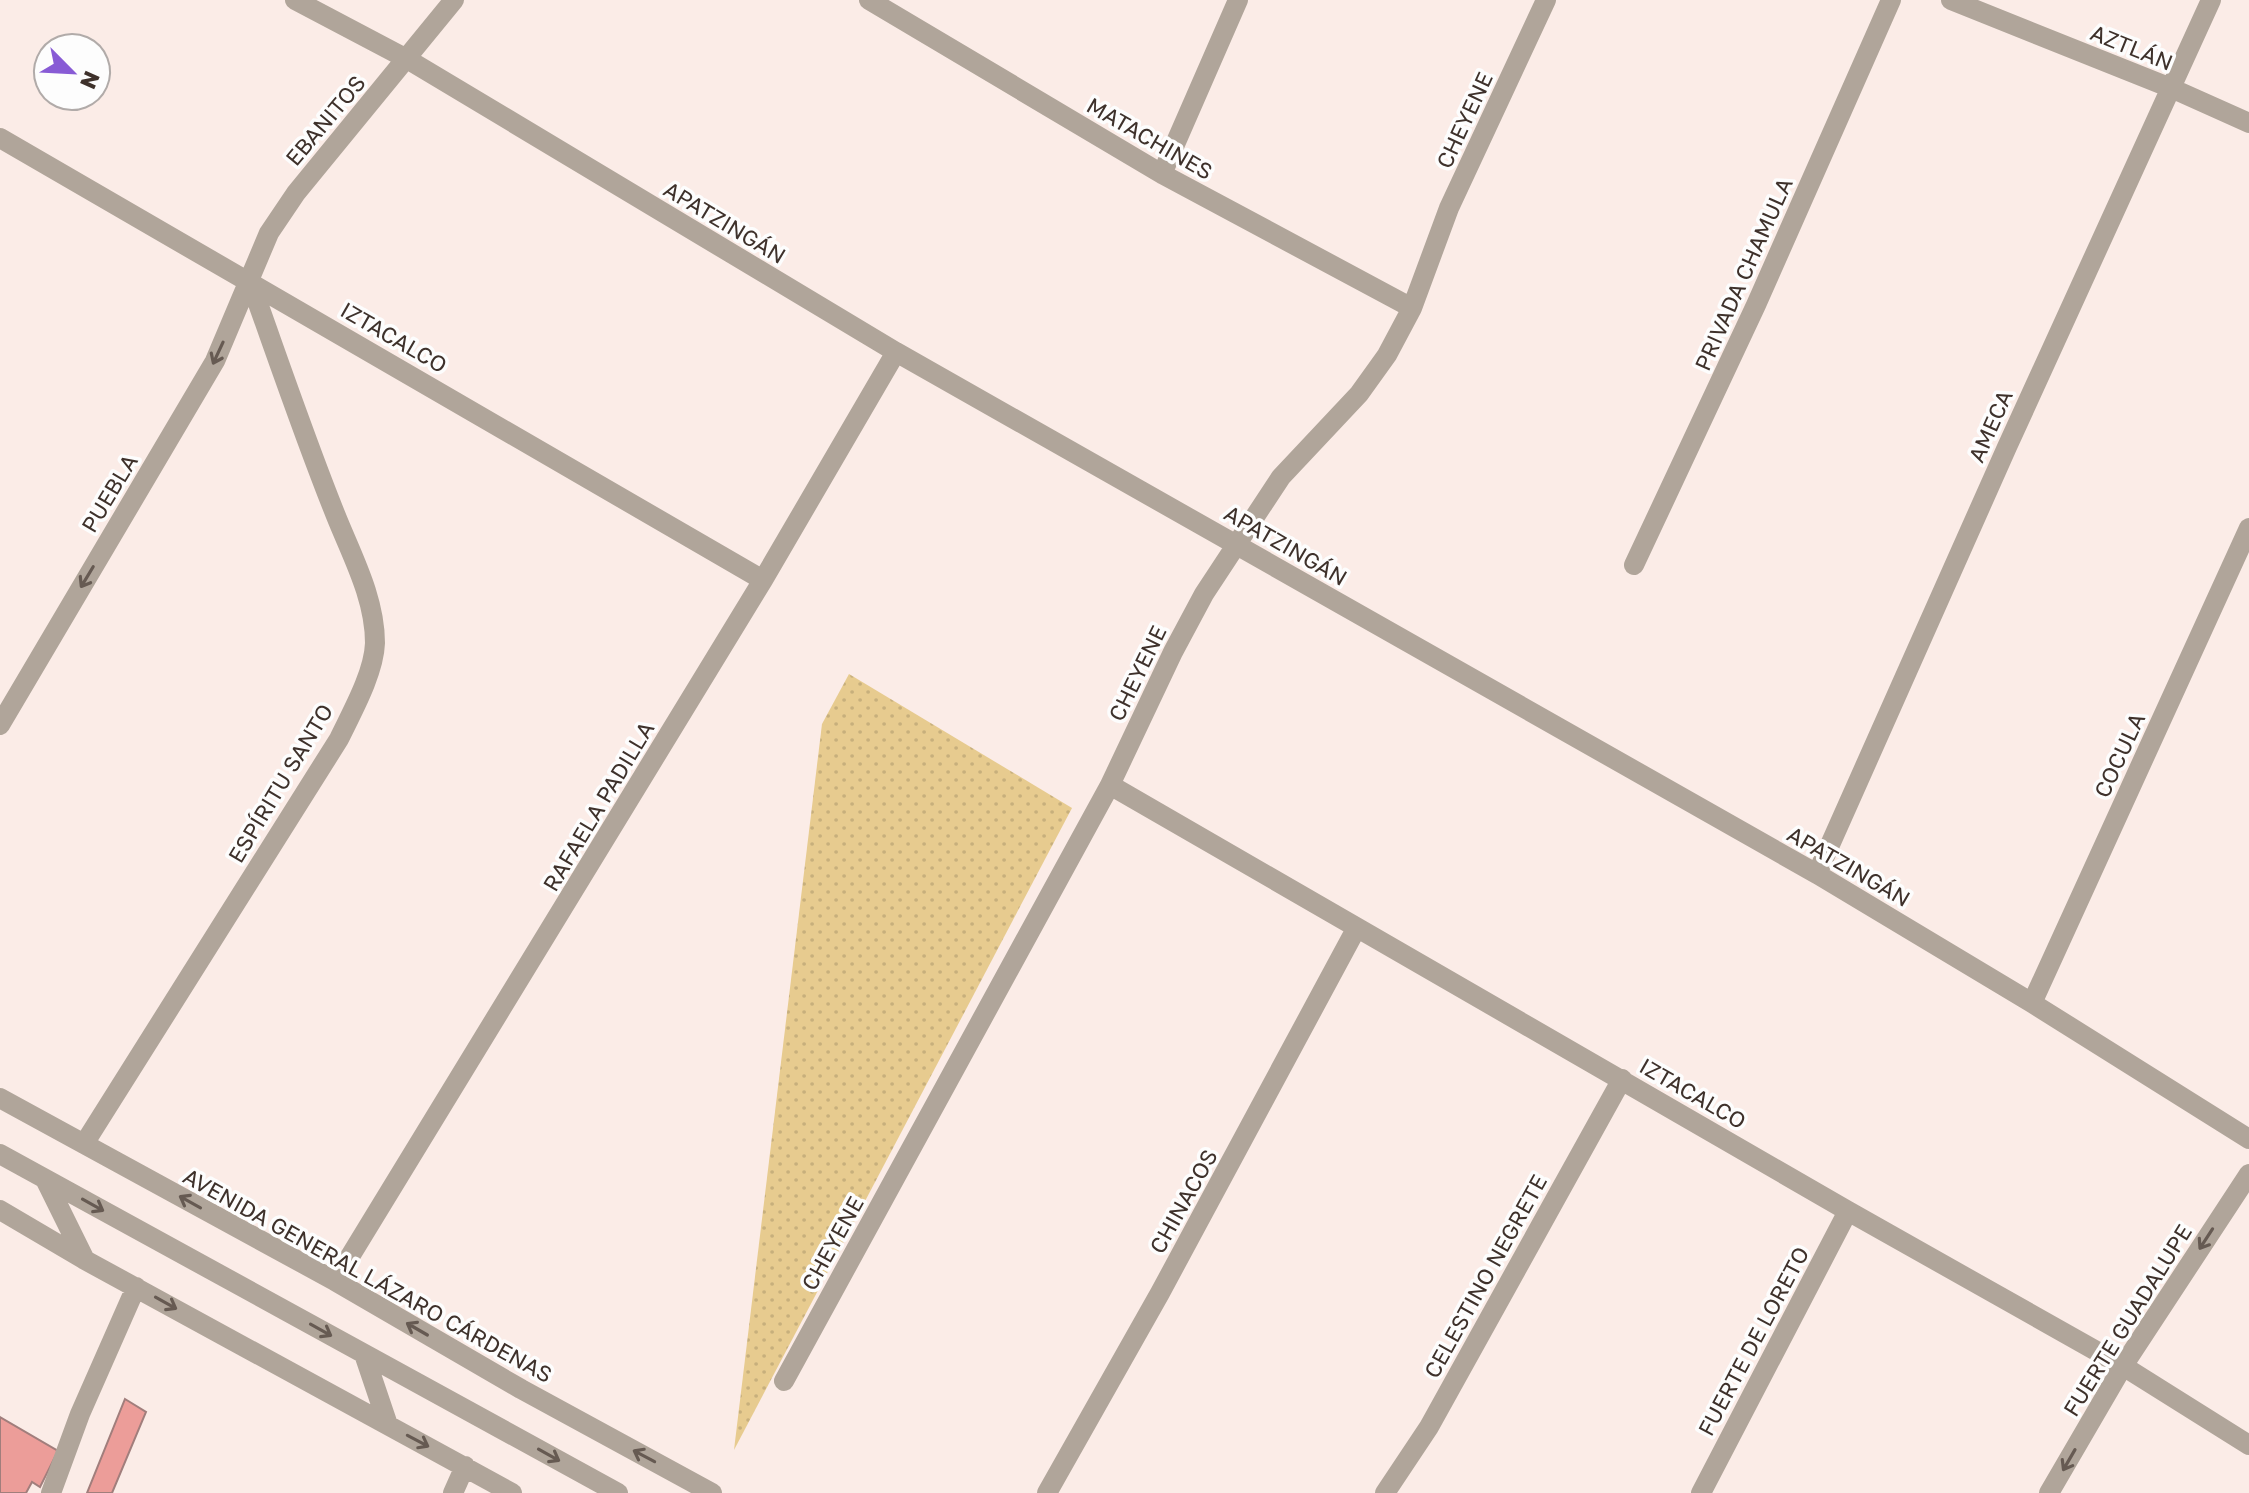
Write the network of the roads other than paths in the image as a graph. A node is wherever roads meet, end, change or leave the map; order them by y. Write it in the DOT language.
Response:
graph roads {
  1 [pos="295,0"];
  2 [pos="454,0"];
  3 [pos="1238,0"];
  4 [pos="1546,0"];
  5 [pos="1891,0"];
  6 [pos="1951,0"];
  7 [pos="2211,0"];
  8 [pos="874,1"];
  9 [pos="407,59"];
  10 [pos="2171,88"];
  11 [pos="2249,123"];
  12 [pos="0,138"];
  13 [pos="1162,174"];
  14 [pos="250,281"];
  15 [pos="1412,308"];
  16 [pos="896,352"];
  17 [pos="2249,528"];
  18 [pos="1238,545"];
  19 [pos="1634,565"];
  20 [pos="763,580"];
  21 [pos="0,725"];
  22 [pos="1110,785"];
  23 [pos="1817,874"];
  24 [pos="1356,929"];
  25 [pos="2032,1003"];
  26 [pos="1622,1079"];
  27 [pos="0,1098"];
  28 [pos="2249,1139"];
  29 [pos="84,1144"];
  30 [pos="0,1154"];
  31 [pos="2249,1174"];
  32 [pos="45,1179"];
  33 [pos="0,1210"];
  34 [pos="1848,1211"];
  35 [pos="85,1260"];
  36 [pos="335,1281"];
  37 [pos="136,1287"];
  38 [pos="364,1354"];
  39 [pos="2123,1366"];
  40 [pos="784,1381"];
  41 [pos="388,1425"];
  42 [pos="2249,1445"];
  43 [pos="465,1466"];
  44 [pos="51,1493"];
  45 [pos="453,1493"];
  46 [pos="512,1493"];
  47 [pos="618,1493"];
  48 [pos="712,1493"];
  49 [pos="1047,1493"];
  50 [pos="1385,1493"];
  51 [pos="1701,1493"];
  52 [pos="2049,1493"];
  1 -- 9 [label="street, APATZINGÁN"];
  2 -- 9 [label="street, EBANITOS"];
  3 -- 13 [label="street"];
  4 -- 15 [label="street, CHEYENE"];
  5 -- 19 [label="street, PRIVADA CHAMULA"];
  6 -- 10 [label="street, AZTLÁN"];
  7 -- 10 [label="street, AMECA"];
  8 -- 13 [label="street, MATACHINES"];
  9 -- 14 [label="street, EBANITOS"];
  9 -- 16 [label="street, APATZINGÁN"];
  10 -- 11 [label="street, AZTLÁN"];
  10 -- 23 [label="street, AMECA"];
  12 -- 14 [label="street, IZTACALCO"];
  13 -- 15 [label="street, MATACHINES"];
  14 -- 20 [label="street, IZTACALCO"];
  14 -- 21 [label="street, PUEBLA, one-way"];
  14 -- 29 [label="street, ESPÍRITU SANTO"];
  15 -- 18 [label="street, CHEYENE"];
  16 -- 18 [label="street, APATZINGÁN"];
  16 -- 20 [label="street, RAFAELA PADILLA"];
  17 -- 25 [label="street, COCULA"];
  18 -- 22 [label="street, CHEYENE"];
  18 -- 23 [label="street, APATZINGÁN"];
  20 -- 36 [label="street, RAFAELA PADILLA"];
  22 -- 24 [label="street, IZTACALCO"];
  22 -- 40 [label="street, CHEYENE"];
  23 -- 25 [label="street, APATZINGÁN"];
  24 -- 26 [label="street, IZTACALCO"];
  24 -- 49 [label="street, CHINACOS"];
  25 -- 28 [label="street, APATZINGÁN"];
  26 -- 34 [label="street, IZTACALCO"];
  26 -- 50 [label="street, CELESTINO NEGRETE"];
  27 -- 29 [label="street, AVENIDA GENERAL LÁZARO CÁRDENAS"];
  36 -- 29 [label="street, AVENIDA GENERAL LÁZARO CÁRDENAS, one-way"];
  30 -- 32 [label="street"];
  31 -- 39 [label="street, FUERTE GUADALUPE, one-way"];
  32 -- 35 [label="street"];
  32 -- 38 [label="street, one-way"];
  33 -- 35 [label="street"];
  34 -- 39 [label="street, IZTACALCO"];
  34 -- 51 [label="street, FUERTE DE LORETO"];
  35 -- 37 [label="street"];
  48 -- 36 [label="street, AVENIDA GENERAL LÁZARO CÁRDENAS, one-way"];
  37 -- 41 [label="street, one-way"];
  37 -- 44 [label="street"];
  38 -- 41 [label="street"];
  38 -- 47 [label="street, one-way"];
  39 -- 42 [label="street, IZTACALCO"];
  39 -- 52 [label="street, FUERTE GUADALUPE, one-way"];
  41 -- 43 [label="street, one-way"];
  43 -- 45 [label="street"];
  43 -- 46 [label="street"];
}
